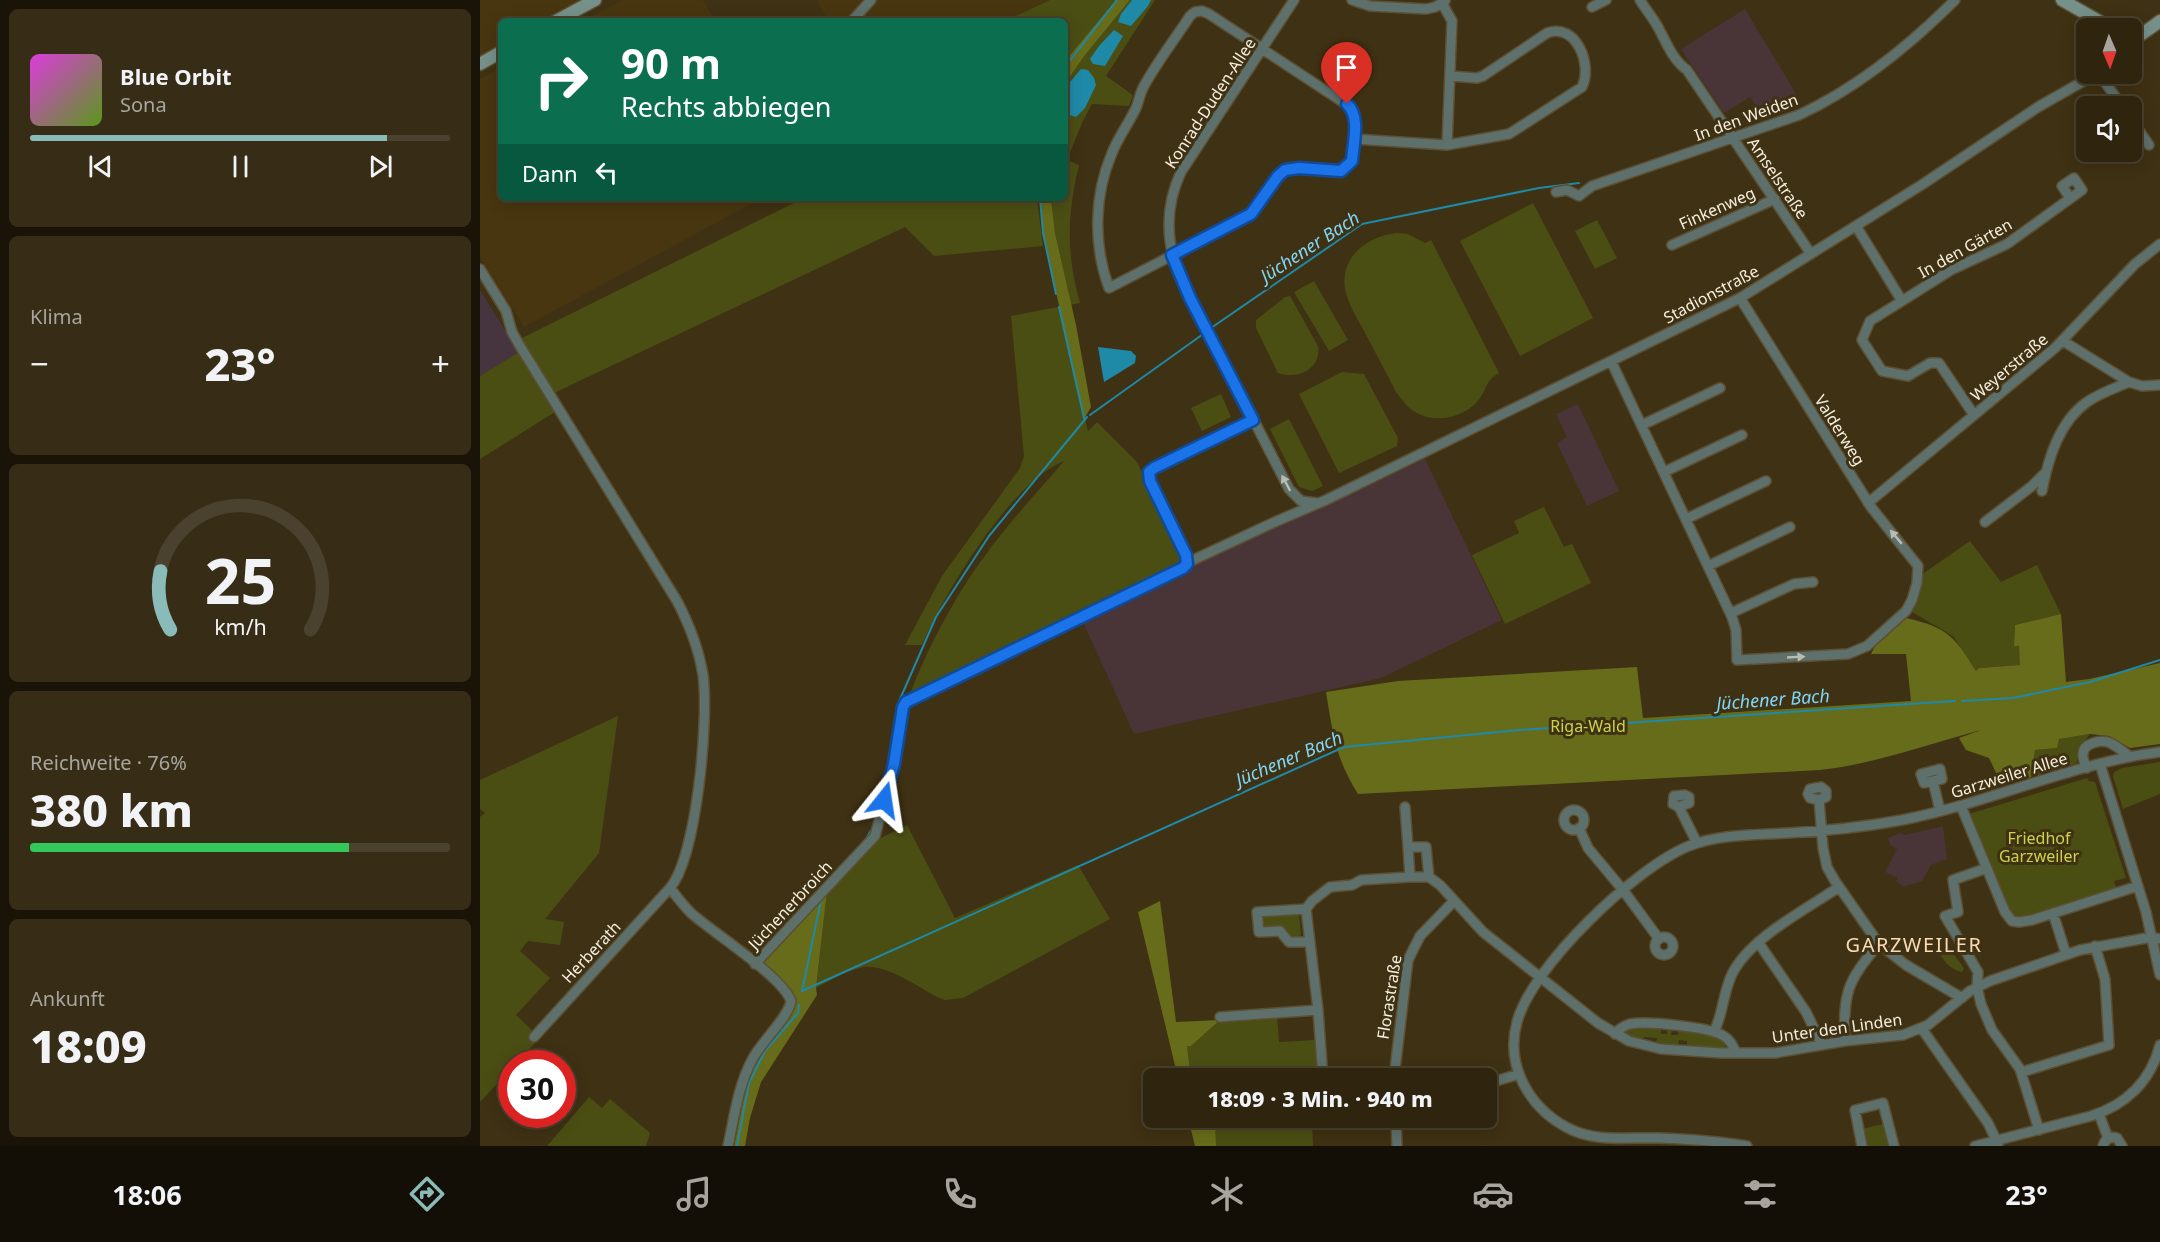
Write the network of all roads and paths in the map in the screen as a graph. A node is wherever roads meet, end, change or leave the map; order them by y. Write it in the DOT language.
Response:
graph roads {
  1 [pos="595,0"];
  2 [pos="871,0"];
  3 [pos="1294,0"];
  4 [pos="1352,0"];
  5 [pos="1606,0"];
  6 [pos="1640,0"];
  7 [pos="1955,0"];
  8 [pos="1444,2"];
  9 [pos="2068,2"];
  10 [pos="1592,7"];
  11 [pos="562,18"];
  12 [pos="855,18"];
  13 [pos="2094,18"];
  14 [pos="2160,21"];
  15 [pos="2142,32"];
  16 [pos="1262,49"];
  17 [pos="498,54"];
  18 [pos="480,64"];
  19 [pos="1450,76"];
  20 [pos="2079,84"];
  21 [pos="2105,84"];
  22 [pos="2114,96"];
  23 [pos="2142,134"];
  24 [pos="1734,138"];
  25 [pos="1354,140"];
  26 [pos="1447,145"];
  27 [pos="2150,145"];
  28 [pos="1556,192"];
  29 [pos="2070,198"];
  30 [pos="1775,199"];
  31 [pos="1856,226"];
  32 [pos="2160,244"];
  33 [pos="1672,245"];
  34 [pos="1811,254"];
  35 [pos="1172,255"];
  36 [pos="480,268"];
  37 [pos="1740,298"];
  38 [pos="1902,301"];
  39 [pos="2063,341"];
  40 [pos="1611,361"];
  41 [pos="2129,382"];
  42 [pos="2160,386"];
  43 [pos="1720,388"];
  44 [pos="1974,415"];
  45 [pos="1253,420"];
  46 [pos="1642,425"];
  47 [pos="1742,435"];
  48 [pos="1664,472"];
  49 [pos="2046,472"];
  50 [pos="1766,481"];
  51 [pos="2042,491"];
  52 [pos="1298,499"];
  53 [pos="1319,503"];
  54 [pos="1868,503"];
  55 [pos="1281,519"];
  56 [pos="1686,519"];
  57 [pos="1985,522"];
  58 [pos="1790,526"];
  59 [pos="1188,560"];
  60 [pos="1708,566"];
  61 [pos="1813,582"];
  62 [pos="1731,613"];
  63 [pos="904,704"];
  64 [pos="2160,752"];
  65 [pos="2130,757"];
  66 [pos="2100,764"];
  67 [pos="2087,768"];
  68 [pos="1933,781"];
  69 [pos="1819,800"];
  70 [pos="1961,806"];
  71 [pos="1406,807"];
  72 [pos="1679,807"];
  73 [pos="1940,811"];
  74 [pos="1579,828"];
  75 [pos="1821,831"];
  76 [pos="1697,843"];
  77 [pos="1408,847"];
  78 [pos="1987,868"];
  79 [pos="1410,877"];
  80 [pos="1429,877"];
  81 [pos="2138,886"];
  82 [pos="1839,887"];
  83 [pos="670,888"];
  84 [pos="1623,890"];
  85 [pos="1454,901"];
  86 [pos="1306,909"];
  87 [pos="2053,913"];
  88 [pos="2156,938"];
  89 [pos="1659,939"];
  90 [pos="1310,942"];
  91 [pos="1758,942"];
  92 [pos="1879,944"];
  93 [pos="2095,946"];
  94 [pos="2066,954"];
  95 [pos="755,964"];
  96 [pos="2160,975"];
  97 [pos="1541,978"];
  98 [pos="1977,987"];
  99 [pos="1962,998"];
  100 [pos="1318,1010"];
  101 [pos="1220,1017"];
  102 [pos="1922,1029"];
  103 [pos="1714,1032"];
  104 [pos="1615,1034"];
  105 [pos="534,1036"];
  106 [pos="1845,1041"];
  107 [pos="1822,1045"];
  108 [pos="2160,1045"];
  109 [pos="1736,1053"];
  110 [pos="1322,1068"];
  111 [pos="1395,1068"];
  112 [pos="2156,1070"];
  113 [pos="2022,1072"];
  114 [pos="1519,1074"];
  115 [pos="1497,1081"];
  116 [pos="2099,1114"];
  117 [pos="1396,1128"];
  118 [pos="2039,1130"];
  119 [pos="1639,1142"];
  120 [pos="2105,1142"];
  121 [pos="1998,1143"];
  122 [pos="1715,1144"];
  123 [pos="728,1146"];
  124 [pos="1397,1146"];
  125 [pos="1747,1146"];
  126 [pos="1862,1146"];
  127 [pos="1894,1146"];
  128 [pos="1975,1146"];
  129 [pos="2121,1146"];
  1 -- 11 [label="main road"];
  2 -- 12 [label="street"];
  3 -- 16 [label="street, Konrad-Duden-Allee"];
  4 -- 8 [label="street"];
  5 -- 10 [label="street"];
  6 -- 24 [label="street, Amselstraße"];
  7 -- 24 [label="street, In den Weiden"];
  8 -- 19 [label="street"];
  9 -- 13 [label="main road"];
  14 -- 15 [label="main road"];
  16 -- 25 [label="street"];
  16 -- 35 [label="street, Konrad-Duden-Allee"];
  16 -- 35 [label="street"];
  17 -- 18 [label="main road"];
  19 -- 26 [label="street"];
  19 -- 26 [label="street"];
  20 -- 31 [label="street, Stadionstraße"];
  21 -- 22 [label="street"];
  23 -- 27 [label="street"];
  24 -- 28 [label="street, In den Weiden"];
  24 -- 30 [label="street, Amselstraße"];
  25 -- 26 [label="street"];
  25 -- 35 [label="street"];
  29 -- 38 [label="street, In den Gärten"];
  30 -- 33 [label="street, Finkenweg"];
  30 -- 34 [label="street, Amselstraße"];
  31 -- 34 [label="street, Stadionstraße"];
  31 -- 38 [label="street"];
  32 -- 39 [label="street, Weyerstraße"];
  34 -- 37 [label="street, Stadionstraße"];
  35 -- 45 [label="street, Konrad-Duden-Allee"];
  36 -- 83 [label="street, Herberath"];
  37 -- 40 [label="street, Stadionstraße"];
  37 -- 54 [label="street, Valderweg"];
  38 -- 44 [label="street, In den Gärten"];
  39 -- 41 [label="street"];
  39 -- 44 [label="street, Weyerstraße"];
  40 -- 46 [label="street"];
  40 -- 53 [label="street, Stadionstraße"];
  41 -- 42 [label="street"];
  41 -- 49 [label="street"];
  43 -- 46 [label="street"];
  44 -- 54 [label="street, Weyerstraße"];
  52 -- 45 [label="street, Konrad-Duden-Allee, one-way"];
  45 -- 59 [label="street"];
  46 -- 48 [label="street"];
  47 -- 48 [label="street"];
  48 -- 56 [label="street"];
  49 -- 51 [label="street"];
  49 -- 57 [label="street"];
  50 -- 56 [label="street"];
  52 -- 53 [label="street"];
  52 -- 55 [label="street"];
  53 -- 55 [label="street, Stadionstraße"];
  62 -- 54 [label="street, Valderweg, one-way"];
  55 -- 59 [label="street, Stadionstraße"];
  56 -- 60 [label="street"];
  58 -- 60 [label="street"];
  59 -- 63 [label="street, Stadionstraße"];
  60 -- 62 [label="street"];
  61 -- 62 [label="street"];
  63 -- 95 [label="street, Jüchenerbroich"];
  64 -- 65 [label="street, Garzweiler Allee"];
  65 -- 66 [label="street, Garzweiler Allee"];
  65 -- 67 [label="street, Garzweiler Allee"];
  66 -- 67 [label="street, Garzweiler Allee"];
  66 -- 81 [label="street"];
  67 -- 70 [label="street, Garzweiler Allee"];
  68 -- 73 [label="street, Garzweiler Allee"];
  69 -- 75 [label="street"];
  70 -- 73 [label="street, Garzweiler Allee"];
  70 -- 78 [label="street"];
  71 -- 77 [label="street"];
  72 -- 76 [label="street"];
  73 -- 75 [label="street, Garzweiler Allee"];
  74 -- 84 [label="street"];
  75 -- 76 [label="street, Garzweiler Allee"];
  75 -- 82 [label="street"];
  76 -- 84 [label="street, Garzweiler Allee"];
  77 -- 79 [label="street"];
  77 -- 80 [label="street"];
  78 -- 87 [label="street"];
  78 -- 98 [label="street"];
  79 -- 80 [label="street"];
  79 -- 86 [label="street"];
  80 -- 85 [label="street, Unter den Linden"];
  81 -- 87 [label="street"];
  81 -- 88 [label="street"];
  82 -- 91 [label="street"];
  82 -- 92 [label="street"];
  83 -- 95 [label="street"];
  83 -- 105 [label="street, Herberath"];
  84 -- 89 [label="street"];
  84 -- 97 [label="street, Garzweiler Allee"];
  85 -- 97 [label="street, Unter den Linden"];
  85 -- 111 [label="street, Florastraße"];
  86 -- 90 [label="street"];
  86 -- 90 [label="street"];
  87 -- 94 [label="street"];
  88 -- 93 [label="street, Unter den Linden"];
  88 -- 96 [label="street"];
  90 -- 100 [label="street"];
  91 -- 103 [label="street"];
  91 -- 107 [label="street"];
  92 -- 99 [label="street"];
  92 -- 106 [label="street"];
  93 -- 94 [label="street, Unter den Linden"];
  93 -- 113 [label="street"];
  94 -- 98 [label="street, Unter den Linden"];
  95 -- 123 [label="street, Jüchenerbroich"];
  97 -- 104 [label="street, Unter den Linden"];
  97 -- 114 [label="street, Garzweiler Allee"];
  98 -- 99 [label="street, Unter den Linden"];
  98 -- 113 [label="street"];
  99 -- 102 [label="street, Unter den Linden"];
  100 -- 101 [label="street"];
  100 -- 110 [label="street"];
  102 -- 106 [label="street, Unter den Linden"];
  102 -- 121 [label="street"];
  103 -- 104 [label="street"];
  103 -- 109 [label="street"];
  104 -- 109 [label="street, Unter den Linden"];
  106 -- 107 [label="street, Unter den Linden"];
  107 -- 109 [label="street, Unter den Linden"];
  108 -- 112 [label="street"];
  112 -- 116 [label="street"];
  113 -- 118 [label="street"];
  114 -- 115 [label="street"];
  114 -- 119 [label="street, Garzweiler Allee"];
  116 -- 118 [label="street"];
  116 -- 120 [label="street"];
  117 -- 124 [label="street"];
  118 -- 121 [label="street"];
  119 -- 122 [label="street, Garzweiler Allee"];
  120 -- 129 [label="street"];
  121 -- 128 [label="street"];
  122 -- 125 [label="street, Garzweiler Allee"];
  126 -- 127 [label="street"];
}
